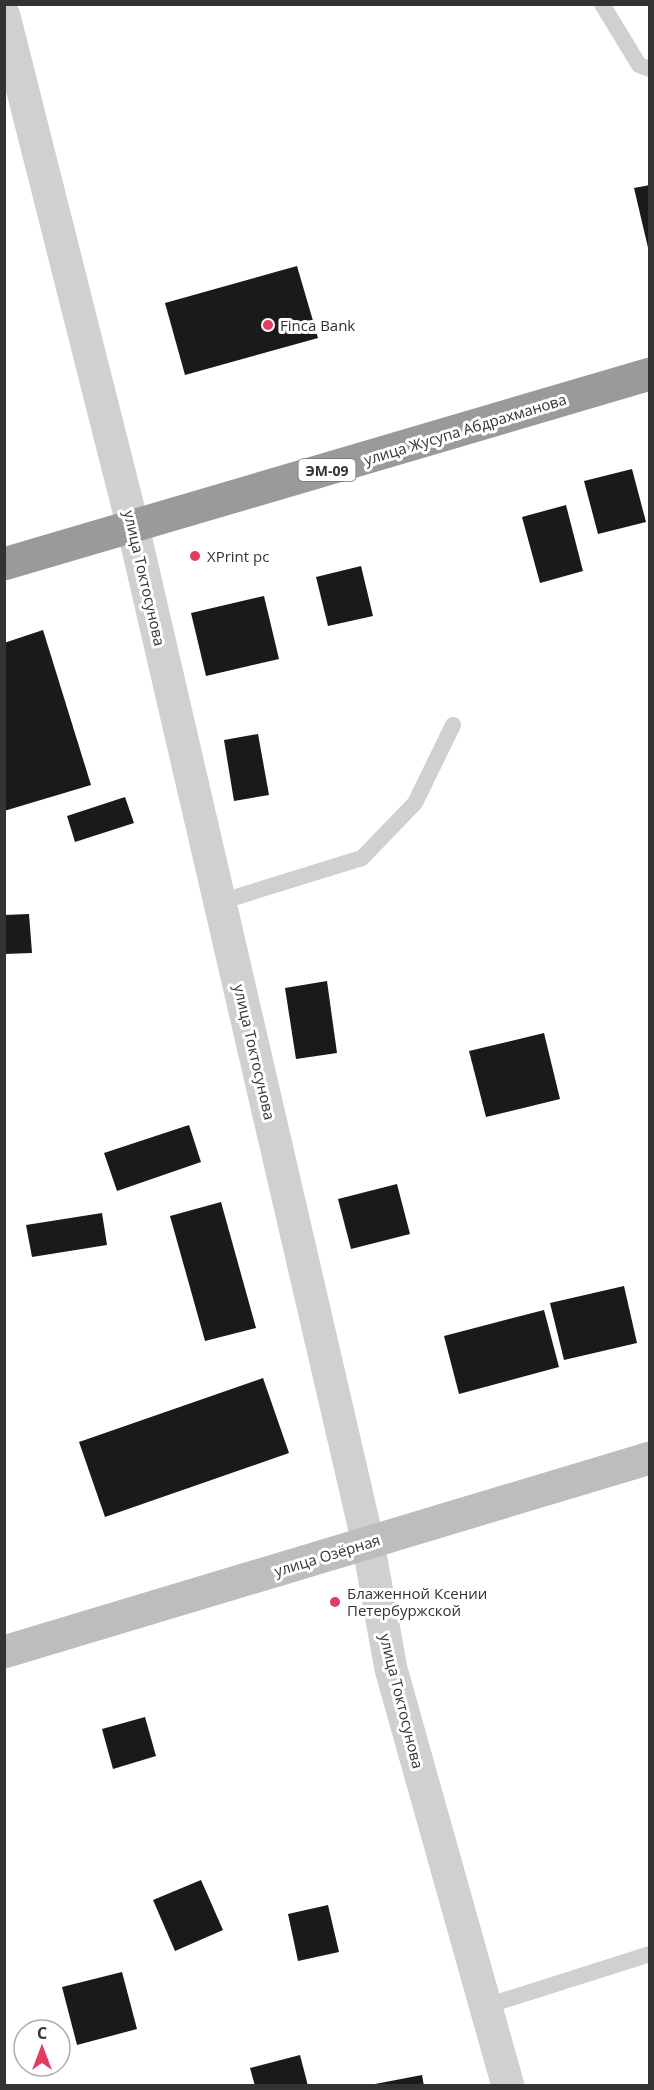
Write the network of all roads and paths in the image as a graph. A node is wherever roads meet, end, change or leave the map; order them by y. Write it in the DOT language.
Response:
graph roads {
  1 [pos="602,4"];
  2 [pos="4,16"];
  3 [pos="650,69"];
  4 [pos="650,374"];
  5 [pos="133,527"];
  6 [pos="4,564"];
  7 [pos="453,725"];
  8 [pos="220,902"];
  9 [pos="650,1458"];
  10 [pos="368,1543"];
  11 [pos="4,1652"];
  12 [pos="650,1954"];
  13 [pos="486,2006"];
  14 [pos="508,2085"];
  1 -- 3 [label="lane"];
  2 -- 5 [label="street, улица Токтосунова"];
  4 -- 5 [label="highway, улица Жусупа Абдрахманова / ЭМ-09"];
  5 -- 6 [label="highway, улица Жусупа Абдрахманова / ЭМ-09"];
  5 -- 8 [label="street, улица Токтосунова"];
  7 -- 8 [label="lane"];
  8 -- 10 [label="street, улица Токтосунова"];
  9 -- 10 [label="street, улица Озёрная"];
  10 -- 11 [label="street, улица Озёрная"];
  10 -- 13 [label="street, улица Токтосунова"];
  12 -- 13 [label="lane"];
  13 -- 14 [label="street, улица Токтосунова"];
}
